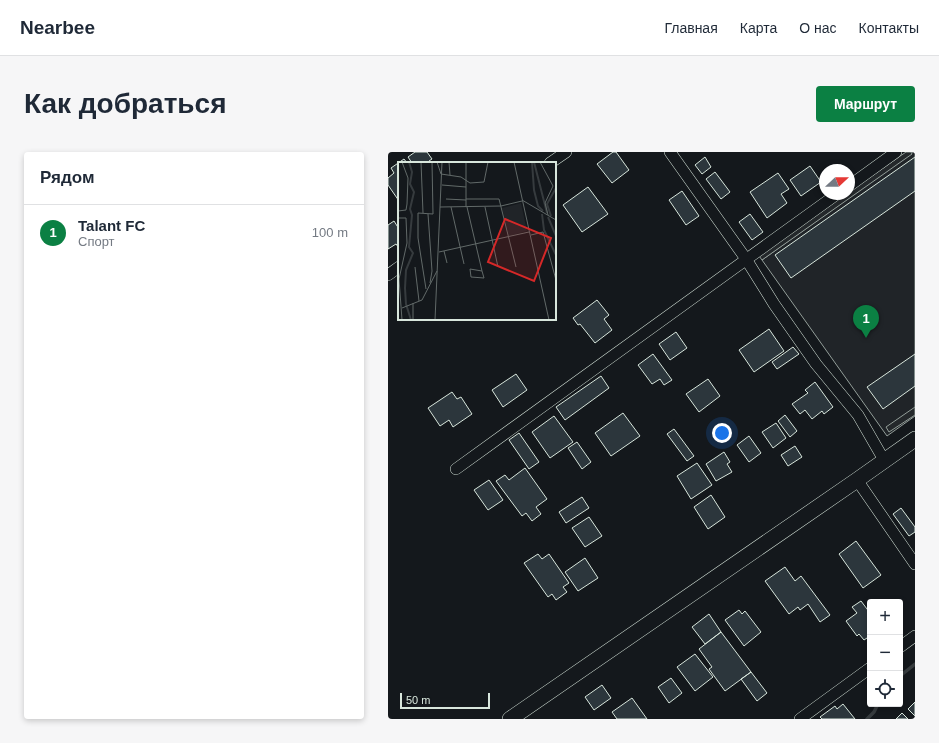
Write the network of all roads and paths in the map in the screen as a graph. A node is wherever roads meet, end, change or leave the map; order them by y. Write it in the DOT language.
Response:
graph roads {
  1 [pos="566,152"];
  2 [pos="670,152"];
  3 [pos="896,152"];
  4 [pos="551,162"];
  5 [pos="855,182"];
  6 [pos="829,200"];
  7 [pos="746,259"];
  8 [pos="398,268"];
  9 [pos="388,275"];
  10 [pos="915,439"];
  11 [pos="884,460"];
  12 [pos="456,469"];
  13 [pos="857,480"];
  14 [pos="915,564"];
  15 [pos="915,636"];
  16 [pos="903,645"];
  17 [pos="867,670"];
  18 [pos="510,719"];
  19 [pos="800,719"];
  1 -- 4 [label="street"];
  2 -- 7 [label="street"];
  3 -- 5 [label="street"];
  6 -- 7 [label="street"];
  7 -- 11 [label="street"];
  7 -- 12 [label="street"];
  8 -- 9 [label="street"];
  10 -- 11 [label="main road"];
  11 -- 13 [label="main road"];
  13 -- 14 [label="street"];
  13 -- 18 [label="main road"];
  15 -- 16 [label="street"];
  17 -- 19 [label="street"];
}
